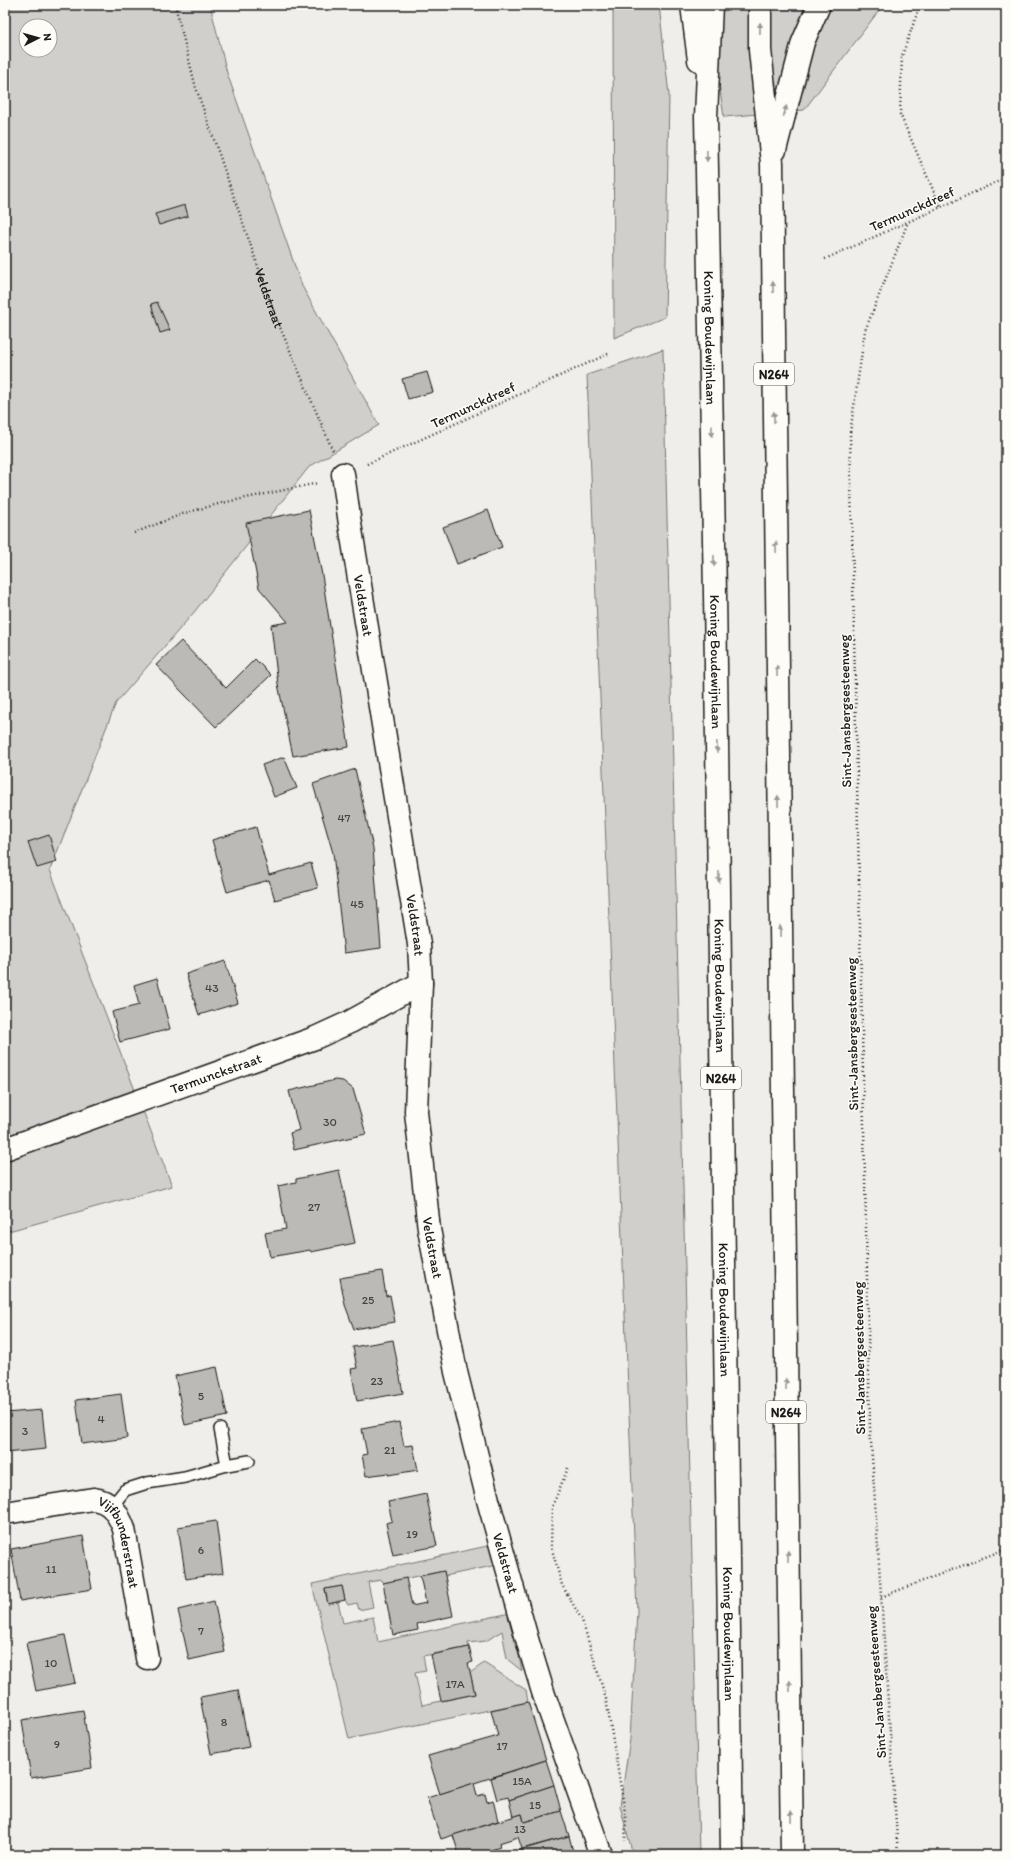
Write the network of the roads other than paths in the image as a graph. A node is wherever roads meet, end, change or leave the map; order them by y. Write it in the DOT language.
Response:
graph roads {
  1 [pos="692,5"];
  2 [pos="711,5"];
  3 [pos="760,5"];
  4 [pos="819,5"];
  5 [pos="706,117"];
  6 [pos="772,163"];
  7 [pos="343,474"];
  8 [pos="422,983"];
  9 [pos="5,1149"];
  10 [pos="220,1429"];
  11 [pos="249,1461"];
  12 [pos="227,1465"];
  13 [pos="112,1506"];
  14 [pos="5,1513"];
  15 [pos="147,1658"];
  16 [pos="601,1855"];
  17 [pos="732,1855"];
  18 [pos="792,1855"];
  1 -- 5 [label="main road"];
  2 -- 5 [label="main road"];
  6 -- 3 [label="main road, one-way"];
  6 -- 4 [label="main road, one-way"];
  5 -- 17 [label="main road, Koning Boudewijnlaan / N264, one-way"];
  18 -- 6 [label="main road, N264, one-way"];
  7 -- 8 [label="main road, Veldstraat"];
  8 -- 9 [label="main road, Termunckstraat"];
  8 -- 16 [label="main road, Veldstraat"];
  10 -- 12 [label="lane"];
  11 -- 12 [label="lane"];
  12 -- 13 [label="lane"];
  13 -- 14 [label="main road, Vijfbunderstraat"];
  13 -- 15 [label="main road, Vijfbunderstraat"];
}
